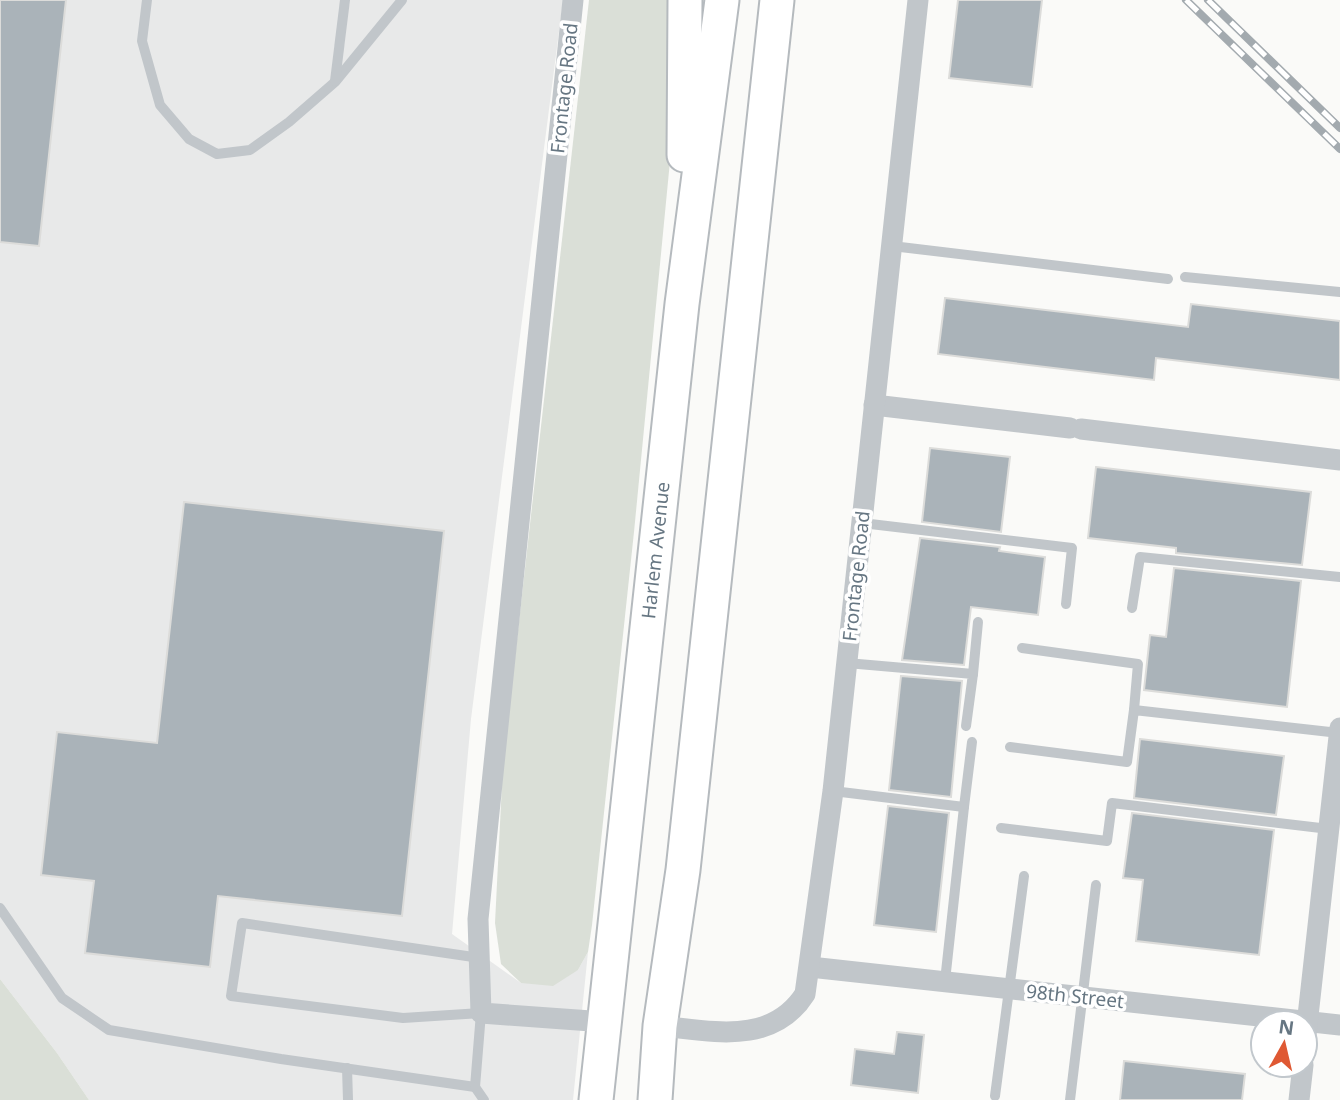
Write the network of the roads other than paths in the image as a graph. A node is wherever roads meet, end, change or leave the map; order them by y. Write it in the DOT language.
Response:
graph roads {
  1 [pos="147,0"];
  2 [pos="345,0"];
  3 [pos="402,0"];
  4 [pos="573,0"];
  5 [pos="685,0"];
  6 [pos="722,0"];
  7 [pos="777,0"];
  8 [pos="918,0"];
  9 [pos="335,82"];
  10 [pos="892,246"];
  11 [pos="1185,277"];
  12 [pos="1168,279"];
  13 [pos="1340,292"];
  14 [pos="682,304"];
  15 [pos="874,405"];
  16 [pos="1340,460"];
  17 [pos="862,523"];
  18 [pos="1340,577"];
  19 [pos="1066,604"];
  20 [pos="1132,608"];
  21 [pos="978,622"];
  22 [pos="1022,649"];
  23 [pos="846,663"];
  24 [pos="972,674"];
  25 [pos="1134,710"];
  26 [pos="966,726"];
  27 [pos="1340,728"];
  28 [pos="1339,733"];
  29 [pos="972,742"];
  30 [pos="1010,747"];
  31 [pos="833,791"];
  32 [pos="964,807"];
  33 [pos="1336,807"];
  34 [pos="1000,828"];
  35 [pos="1329,829"];
  36 [pos="1333,865"];
  37 [pos="1024,876"];
  38 [pos="1096,885"];
  39 [pos="0,908"];
  40 [pos="480,958"];
  41 [pos="810,967"];
  42 [pos="945,981"];
  43 [pos="1011,989"];
  44 [pos="1081,996"];
  45 [pos="1309,1009"];
  46 [pos="481,1013"];
  47 [pos="1249,1015"];
  48 [pos="605,1022"];
  49 [pos="1319,1022"];
  50 [pos="1340,1025"];
  51 [pos="660,1027"];
  52 [pos="347,1068"];
  53 [pos="1301,1079"];
  54 [pos="475,1087"];
  55 [pos="995,1096"];
  56 [pos="348,1100"];
  57 [pos="484,1100"];
  58 [pos="596,1100"];
  59 [pos="655,1100"];
  60 [pos="1070,1100"];
  61 [pos="1299,1100"];
  1 -- 9 [label="lane"];
  2 -- 9 [label="lane"];
  3 -- 9 [label="lane"];
  4 -- 40 [label="street, Frontage Road"];
  5 -- 14 [label="main road"];
  6 -- 14 [label="main road, Harlem Avenue"];
  7 -- 51 [label="main road"];
  8 -- 10 [label="street, Frontage Road"];
  10 -- 12 [label="lane"];
  10 -- 15 [label="street, Frontage Road"];
  11 -- 13 [label="lane"];
  14 -- 48 [label="main road, Harlem Avenue"];
  15 -- 16 [label="street"];
  15 -- 17 [label="street, Frontage Road"];
  17 -- 19 [label="lane"];
  17 -- 23 [label="street, Frontage Road"];
  18 -- 20 [label="lane"];
  21 -- 24 [label="lane"];
  22 -- 25 [label="lane"];
  23 -- 24 [label="lane"];
  23 -- 31 [label="street, Frontage Road"];
  24 -- 26 [label="lane"];
  25 -- 28 [label="lane"];
  25 -- 30 [label="lane"];
  27 -- 28 [label="street"];
  28 -- 33 [label="street"];
  29 -- 32 [label="lane"];
  31 -- 32 [label="lane"];
  31 -- 41 [label="street, Frontage Road"];
  32 -- 42 [label="lane"];
  33 -- 35 [label="street"];
  34 -- 35 [label="lane"];
  35 -- 36 [label="street"];
  36 -- 45 [label="street"];
  37 -- 43 [label="lane"];
  38 -- 44 [label="lane"];
  39 -- 52 [label="lane"];
  40 -- 46 [label="street, Frontage Road"];
  40 -- 46 [label="lane"];
  41 -- 42 [label="street, 98th Street"];
  41 -- 51 [label="street, Frontage Road"];
  42 -- 43 [label="street, 98th Street"];
  43 -- 44 [label="street, 98th Street"];
  43 -- 55 [label="lane"];
  44 -- 47 [label="street, 98th Street"];
  44 -- 60 [label="lane"];
  46 -- 48 [label="street"];
  46 -- 54 [label="lane"];
  48 -- 58 [label="main road, Harlem Avenue"];
  49 -- 50 [label="street, 98th Street"];
  51 -- 59 [label="main road"];
  52 -- 54 [label="lane"];
  52 -- 56 [label="lane"];
  53 -- 61 [label="street"];
  54 -- 57 [label="lane"];
}
